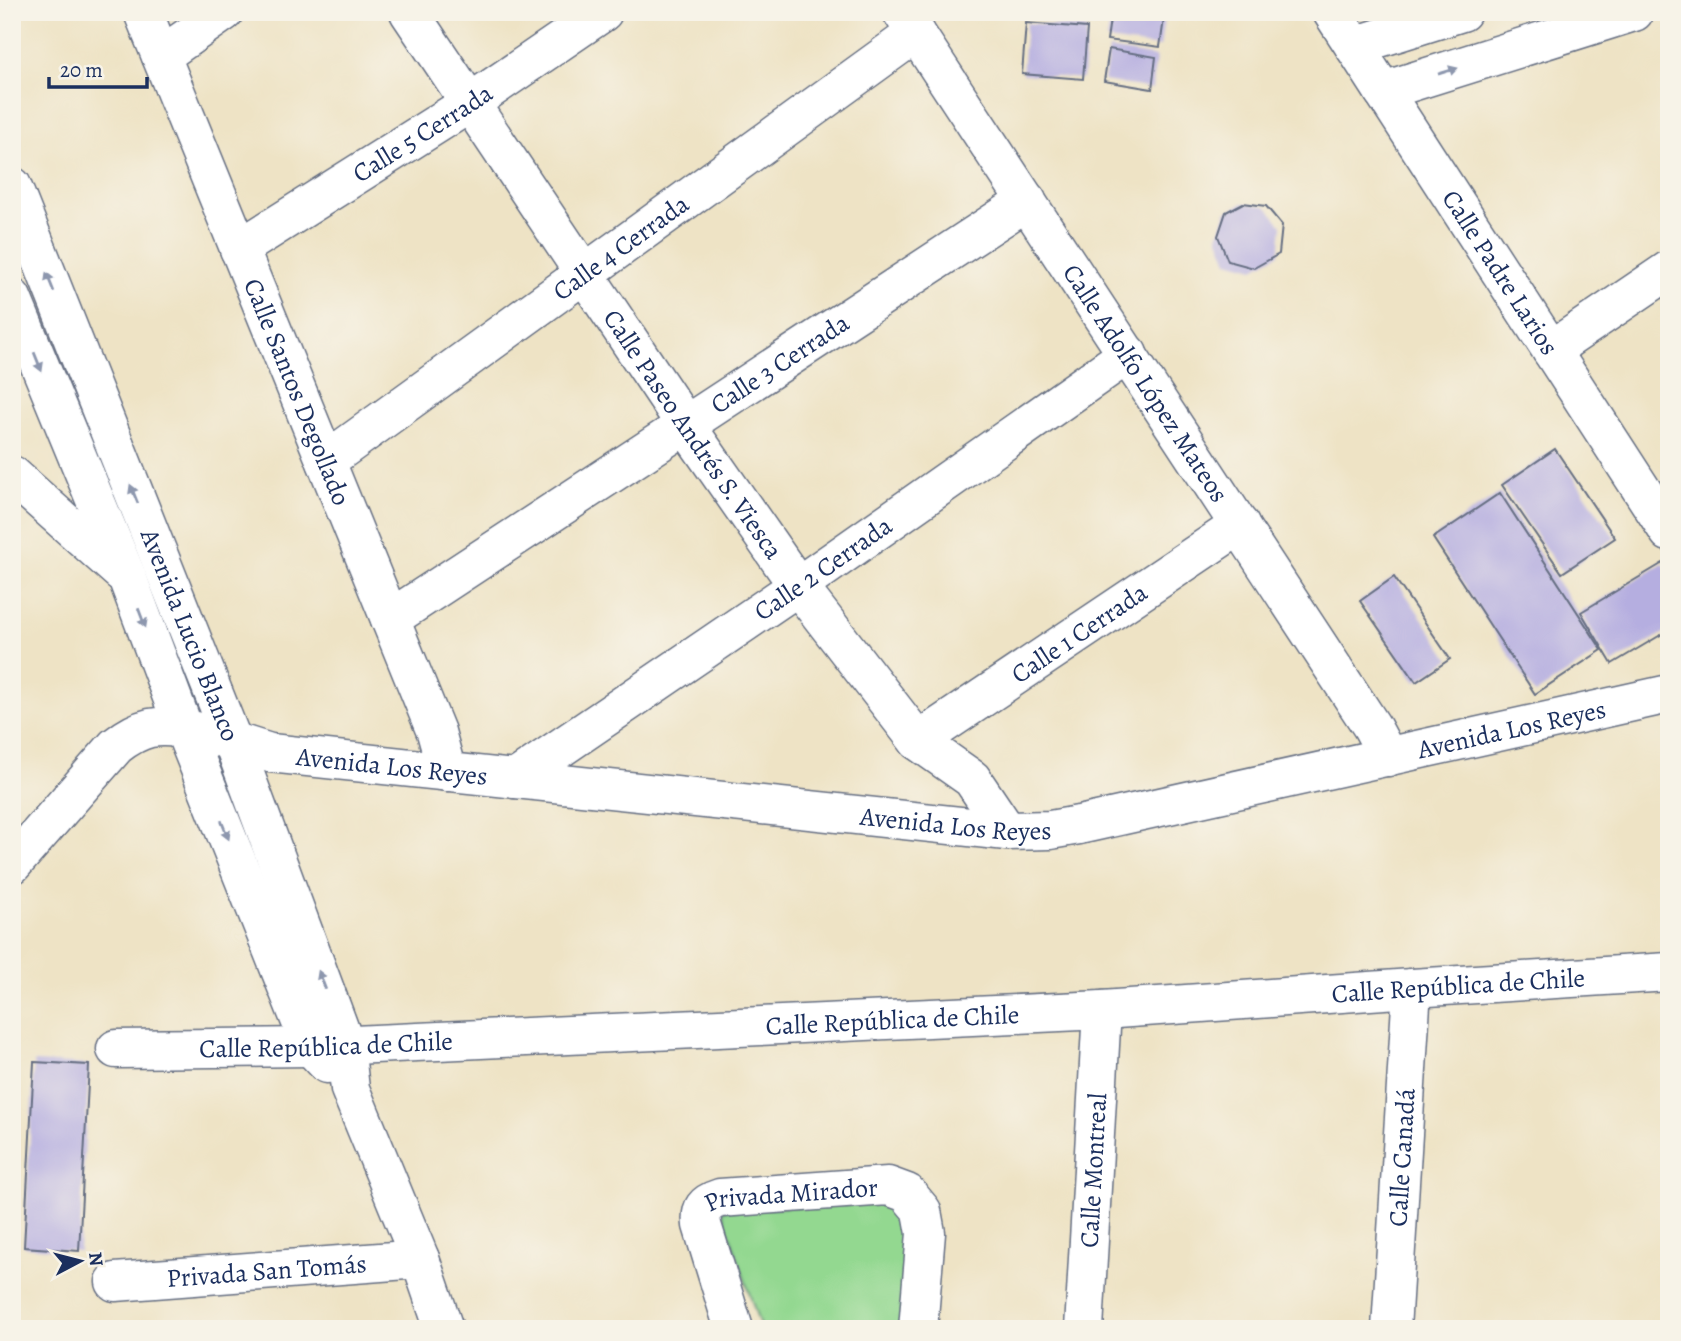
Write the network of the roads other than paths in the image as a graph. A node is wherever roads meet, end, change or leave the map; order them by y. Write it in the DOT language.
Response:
graph roads {
  1 [pos="143,12"];
  2 [pos="224,12"];
  3 [pos="409,12"];
  4 [pos="603,12"];
  5 [pos="1332,12"];
  6 [pos="1462,12"];
  7 [pos="1634,12"];
  8 [pos="909,22"];
  9 [pos="1354,46"];
  10 [pos="161,56"];
  11 [pos="1383,91"];
  12 [pos="470,103"];
  13 [pos="12,186"];
  14 [pos="1027,201"];
  15 [pos="239,249"];
  16 [pos="1669,270"];
  17 [pos="584,273"];
  18 [pos="12,299"];
  19 [pos="1551,350"];
  20 [pos="1128,354"];
  21 [pos="685,424"];
  22 [pos="326,461"];
  23 [pos="12,475"];
  24 [pos="1664,514"];
  25 [pos="1240,526"];
  26 [pos="127,577"];
  27 [pos="797,586"];
  28 [pos="390,619"];
  29 [pos="1669,694"];
  30 [pos="184,729"];
  31 [pos="233,741"];
  32 [pos="918,741"];
  33 [pos="1388,757"];
  34 [pos="447,772"];
  35 [pos="515,779"];
  36 [pos="1007,831"];
  37 [pos="13,862"];
  38 [pos="1669,972"];
  39 [pos="1412,988"];
  40 [pos="1102,1010"];
  41 [pos="328,1046"];
  42 [pos="116,1049"];
  43 [pos="420,1259"];
  44 [pos="115,1282"];
  45 [pos="444,1329"];
  46 [pos="734,1329"];
  47 [pos="918,1329"];
  48 [pos="1084,1329"];
  49 [pos="1391,1329"];
  1 -- 10 [label="street, Calle Santos Degollado"];
  2 -- 10 [label="street"];
  3 -- 12 [label="street, Calle Paseo Andrés S. Viesca"];
  4 -- 12 [label="street, Calle 5 Cerrada"];
  5 -- 9 [label="street, Calle Padre Larios"];
  6 -- 9 [label="street"];
  11 -- 7 [label="street, one-way"];
  8 -- 14 [label="street, Calle Adolfo López Mateos"];
  8 -- 17 [label="street, Calle 4 Cerrada"];
  9 -- 11 [label="street, Calle Padre Larios"];
  10 -- 15 [label="street, Calle Santos Degollado"];
  11 -- 19 [label="street, Calle Padre Larios"];
  12 -- 15 [label="street, Calle 5 Cerrada"];
  12 -- 17 [label="street, Calle Paseo Andrés S. Viesca"];
  31 -- 13 [label="street, Avenida Lucio Blanco, one-way"];
  14 -- 20 [label="street, Calle Adolfo López Mateos"];
  14 -- 21 [label="street, Calle 3 Cerrada"];
  15 -- 22 [label="street, Calle Santos Degollado"];
  16 -- 19 [label="street"];
  17 -- 21 [label="street, Calle Paseo Andrés S. Viesca"];
  17 -- 22 [label="street, Calle 4 Cerrada"];
  18 -- 26 [label="street, Avenida Lucio Blanco, one-way"];
  19 -- 24 [label="street, Calle Padre Larios"];
  20 -- 25 [label="street, Calle Adolfo López Mateos"];
  20 -- 27 [label="street, Calle 2 Cerrada"];
  21 -- 27 [label="street, Calle Paseo Andrés S. Viesca"];
  21 -- 28 [label="street, Calle 3 Cerrada"];
  22 -- 28 [label="street, Calle Santos Degollado"];
  23 -- 26 [label="street"];
  25 -- 32 [label="street, Calle 1 Cerrada"];
  25 -- 33 [label="street, Calle Adolfo López Mateos"];
  26 -- 30 [label="street, Avenida Lucio Blanco, one-way"];
  27 -- 32 [label="street, Calle Paseo Andrés S. Viesca"];
  27 -- 35 [label="street, Calle 2 Cerrada"];
  28 -- 34 [label="street, Calle Santos Degollado"];
  29 -- 33 [label="street, Avenida Los Reyes"];
  30 -- 31 [label="street, Avenida Los Reyes"];
  30 -- 37 [label="street, Avenida Los Reyes"];
  30 -- 41 [label="street, Avenida Lucio Blanco, one-way"];
  31 -- 34 [label="street, Avenida Los Reyes"];
  41 -- 31 [label="street, Avenida Lucio Blanco, one-way"];
  32 -- 36 [label="street, Calle Paseo Andrés S. Viesca"];
  33 -- 36 [label="street, Avenida Los Reyes"];
  34 -- 35 [label="street, Avenida Los Reyes"];
  35 -- 36 [label="street, Avenida Los Reyes"];
  38 -- 39 [label="street, Calle República de Chile"];
  39 -- 40 [label="street, Calle República de Chile"];
  39 -- 49 [label="street, Calle Canadá"];
  40 -- 41 [label="street, Calle República de Chile"];
  40 -- 48 [label="street, Calle Montreal"];
  41 -- 42 [label="street, Calle República de Chile"];
  41 -- 43 [label="street, Avenida Lucio Blanco"];
  43 -- 44 [label="street, Privada San Tomás"];
  43 -- 45 [label="street, Avenida Lucio Blanco"];
  46 -- 47 [label="street, Privada Mirador"];
}
